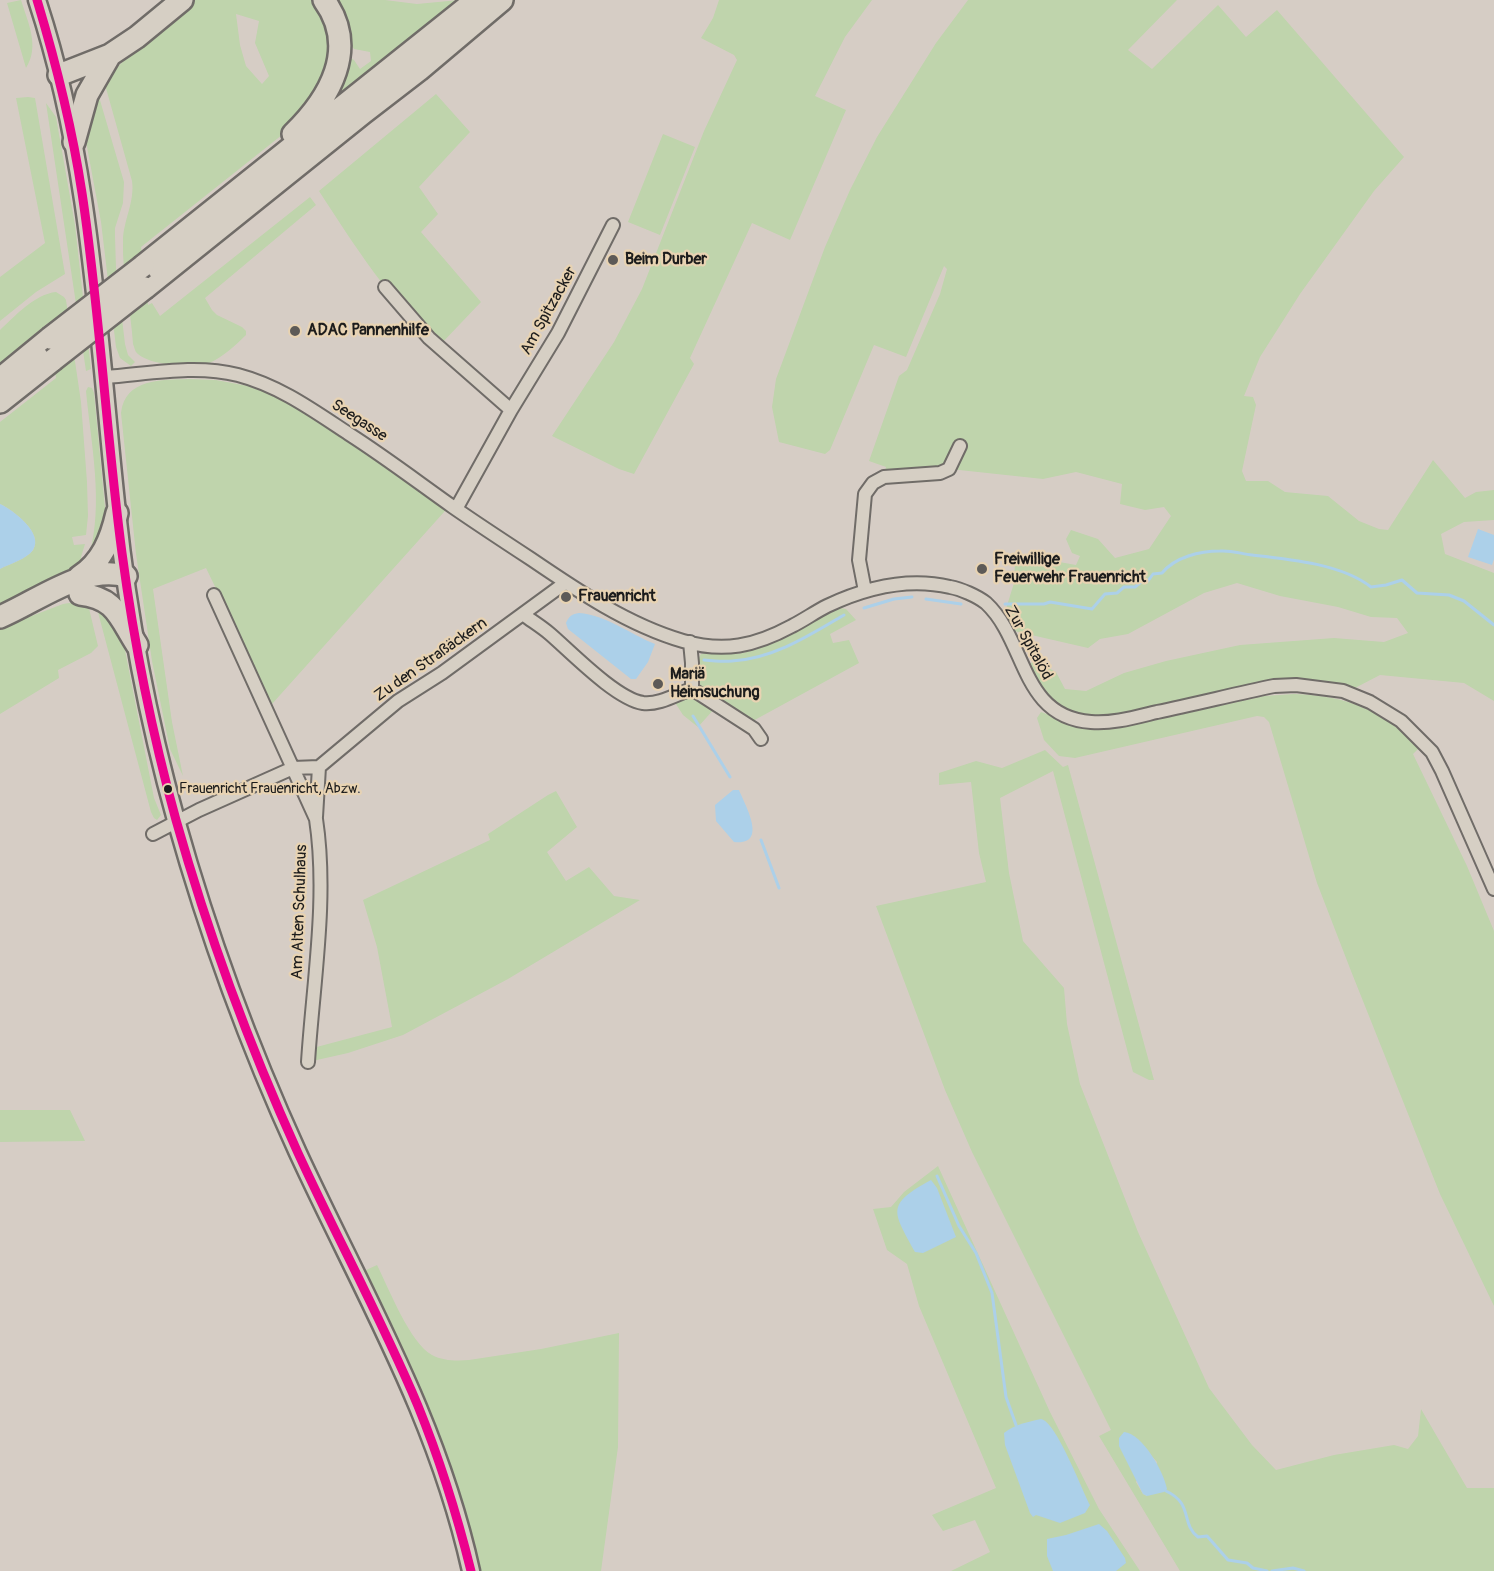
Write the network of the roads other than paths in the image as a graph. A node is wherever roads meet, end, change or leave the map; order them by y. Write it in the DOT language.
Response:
graph roads {
  1 [pos="37,0"];
  2 [pos="182,0"];
  3 [pos="324,0"];
  4 [pos="476,0"];
  5 [pos="502,0"];
  6 [pos="110,55"];
  7 [pos="59,75"];
  8 [pos="74,142"];
  9 [pos="231,195"];
  10 [pos="613,225"];
  11 [pos="384,287"];
  12 [pos="105,377"];
  13 [pos="0,379"];
  14 [pos="0,402"];
  15 [pos="511,410"];
  16 [pos="960,446"];
  17 [pos="456,509"];
  18 [pos="117,513"];
  19 [pos="126,576"];
  20 [pos="565,583"];
  21 [pos="77,588"];
  22 [pos="865,591"];
  23 [pos="214,595"];
  24 [pos="524,615"];
  25 [pos="0,617"];
  26 [pos="690,642"];
  27 [pos="137,645"];
  28 [pos="692,688"];
  29 [pos="762,739"];
  30 [pos="319,767"];
  31 [pos="293,768"];
  32 [pos="316,819"];
  33 [pos="176,821"];
  34 [pos="153,834"];
  35 [pos="1494,889"];
  36 [pos="308,1062"];
  37 [pos="471,1571"];
  1 -- 7 [label="main road"];
  2 -- 6 [label="highway"];
  3 -- 9 [label="highway"];
  4 -- 9 [label="highway"];
  5 -- 14 [label="highway, bridge"];
  6 -- 7 [label="highway"];
  6 -- 8 [label="highway"];
  7 -- 8 [label="main road"];
  8 -- 12 [label="main road"];
  9 -- 13 [label="highway, bridge"];
  10 -- 15 [label="street, Am Spitzacker"];
  11 -- 15 [label="street"];
  12 -- 17 [label="street, Seegasse"];
  12 -- 18 [label="main road"];
  15 -- 17 [label="street, Am Spitzacker"];
  16 -- 22 [label="street"];
  17 -- 20 [label="street, Seegasse"];
  18 -- 19 [label="main road"];
  18 -- 21 [label="highway"];
  19 -- 21 [label="highway"];
  19 -- 27 [label="main road"];
  20 -- 24 [label="street, Zu den Straßäckern"];
  20 -- 26 [label="street, Seegasse"];
  21 -- 25 [label="highway"];
  21 -- 27 [label="highway"];
  22 -- 26 [label="street, Zur Spitalöd"];
  22 -- 35 [label="street, Zur Spitalöd"];
  23 -- 31 [label="street, Am Alten Schulhaus"];
  24 -- 28 [label="street"];
  24 -- 30 [label="street, Zu den Straßäckern"];
  26 -- 28 [label="street"];
  27 -- 33 [label="main road"];
  28 -- 29 [label="street"];
  30 -- 31 [label="street"];
  30 -- 32 [label="street"];
  31 -- 32 [label="street, Am Alten Schulhaus"];
  31 -- 33 [label="street"];
  32 -- 36 [label="street, Am Alten Schulhaus"];
  33 -- 34 [label="street"];
  33 -- 37 [label="main road"];
}
